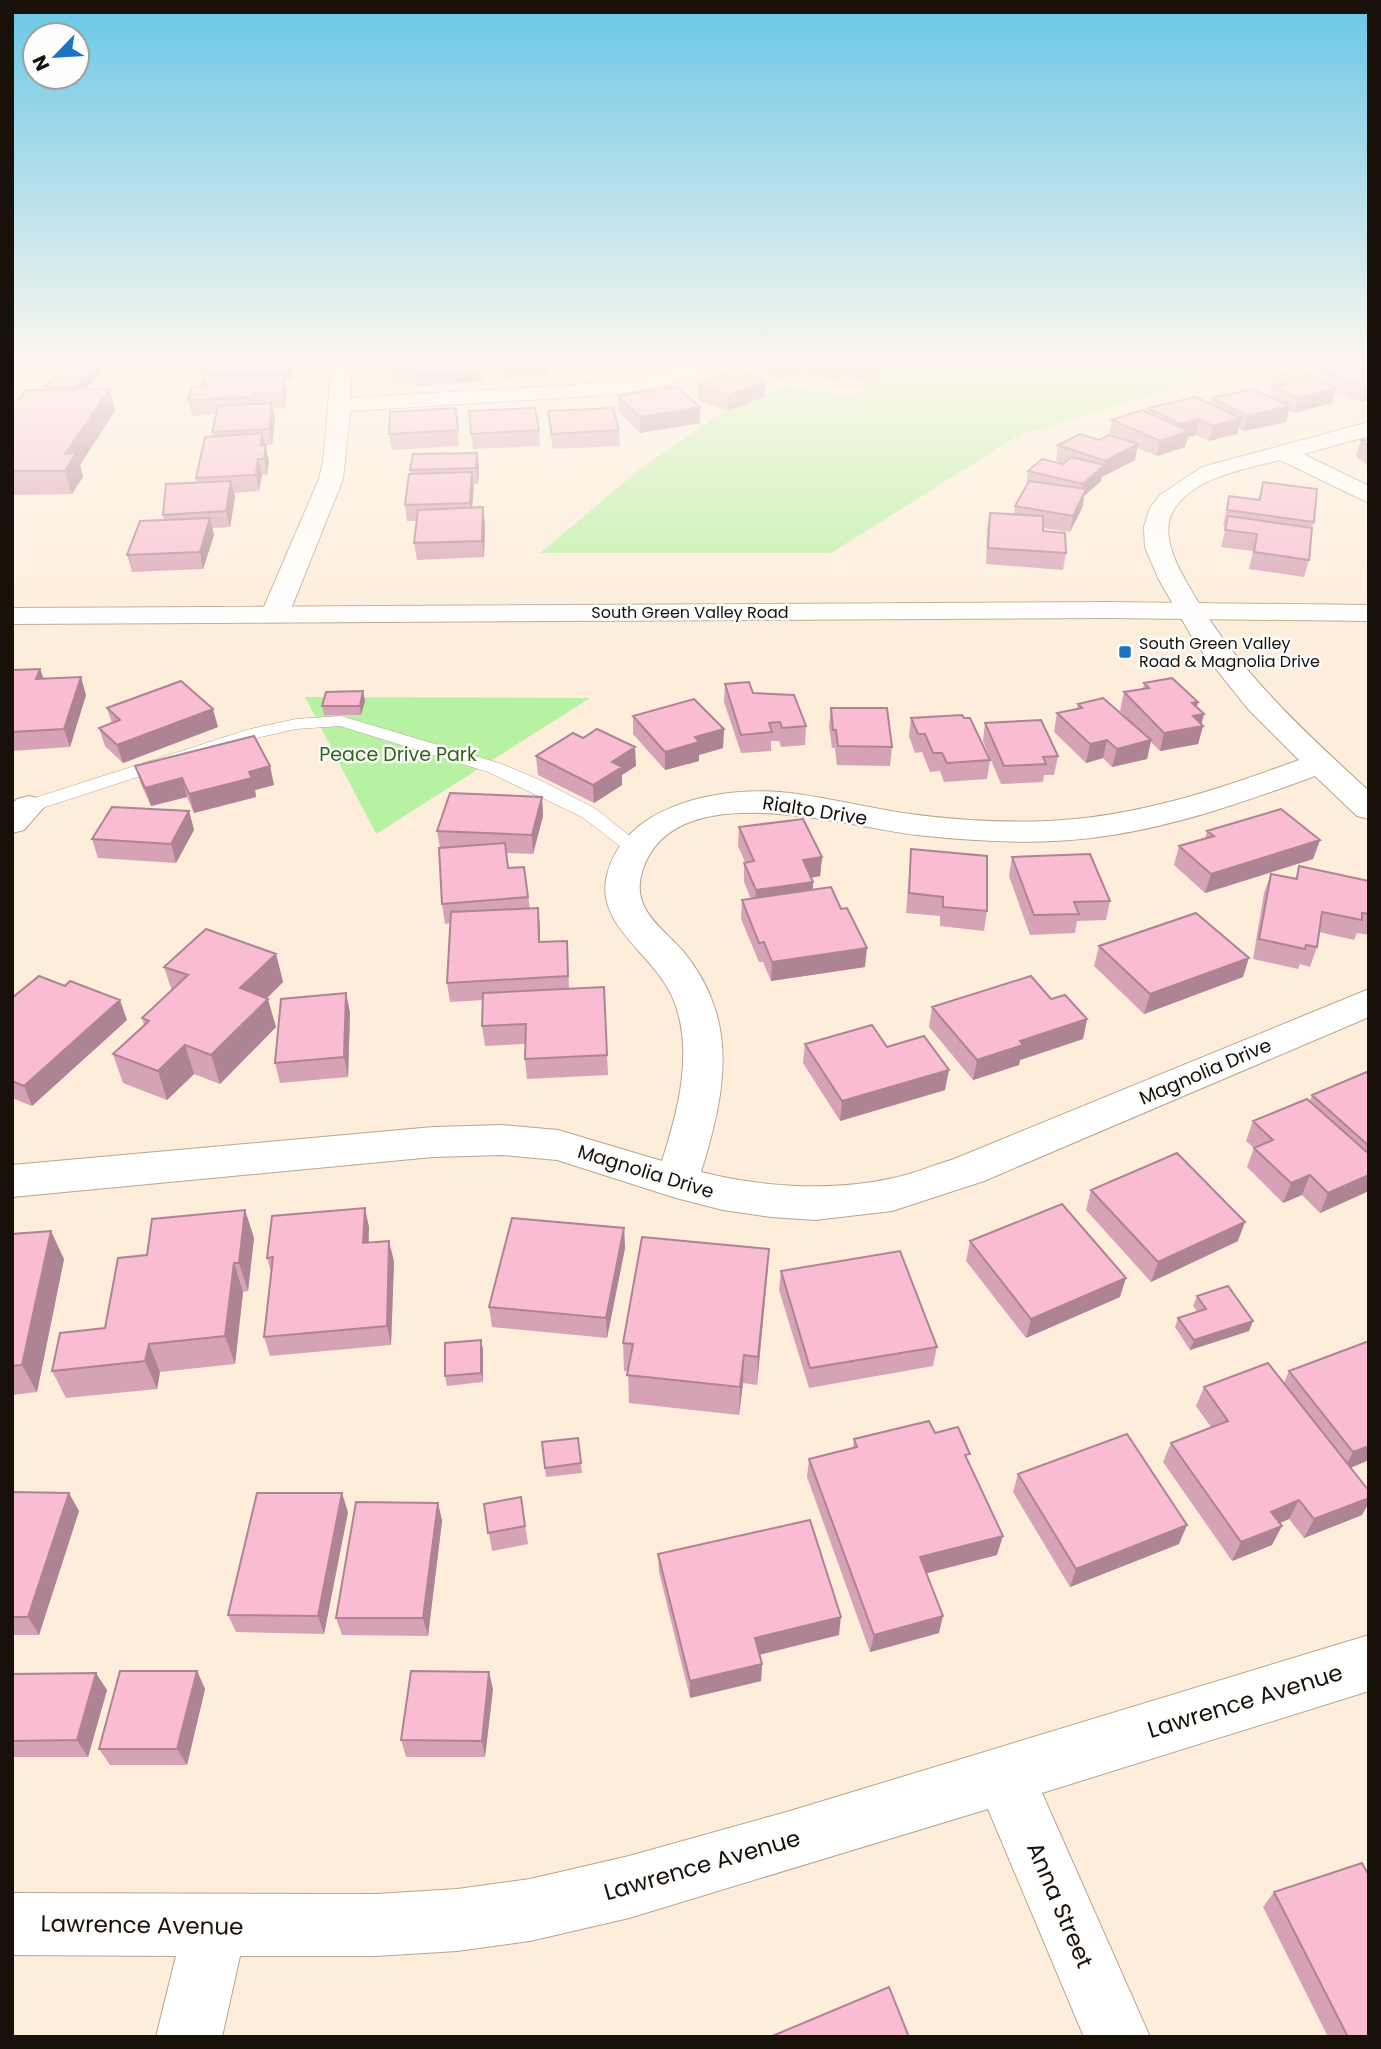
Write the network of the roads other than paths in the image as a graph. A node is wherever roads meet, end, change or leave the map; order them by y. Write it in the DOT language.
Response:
graph roads {
  1 [pos="333,459"];
  2 [pos="1257,459"];
  3 [pos="1293,459"];
  4 [pos="1369,496"];
  5 [pos="1189,612"];
  6 [pos="1369,613"];
  7 [pos="275,614"];
  8 [pos="12,616"];
  9 [pos="1320,763"];
  10 [pos="1369,809"];
  11 [pos="20,815"];
  12 [pos="636,849"];
  13 [pos="1369,1002"];
  14 [pos="12,1181"];
  15 [pos="676,1182"];
  16 [pos="1369,1663"];
  17 [pos="1003,1774"];
  18 [pos="12,1924"];
  19 [pos="215,1927"];
  20 [pos="189,2037"];
  21 [pos="1117,2037"];
  1 -- 7 [label="street"];
  2 -- 5 [label="street"];
  3 -- 4 [label="street"];
  5 -- 6 [label="street, South Green Valley Road"];
  5 -- 7 [label="street, South Green Valley Road"];
  5 -- 9 [label="street"];
  7 -- 8 [label="street, South Green Valley Road"];
  9 -- 10 [label="street"];
  9 -- 12 [label="street, Rialto Drive"];
  11 -- 12 [label="lane"];
  12 -- 15 [label="street, Rialto Drive"];
  13 -- 15 [label="street, Magnolia Drive"];
  14 -- 15 [label="street, Magnolia Drive"];
  16 -- 17 [label="street, Lawrence Avenue"];
  17 -- 19 [label="street, Lawrence Avenue"];
  17 -- 21 [label="street, Anna Street"];
  18 -- 19 [label="street, Lawrence Avenue"];
  19 -- 20 [label="street"];
}
